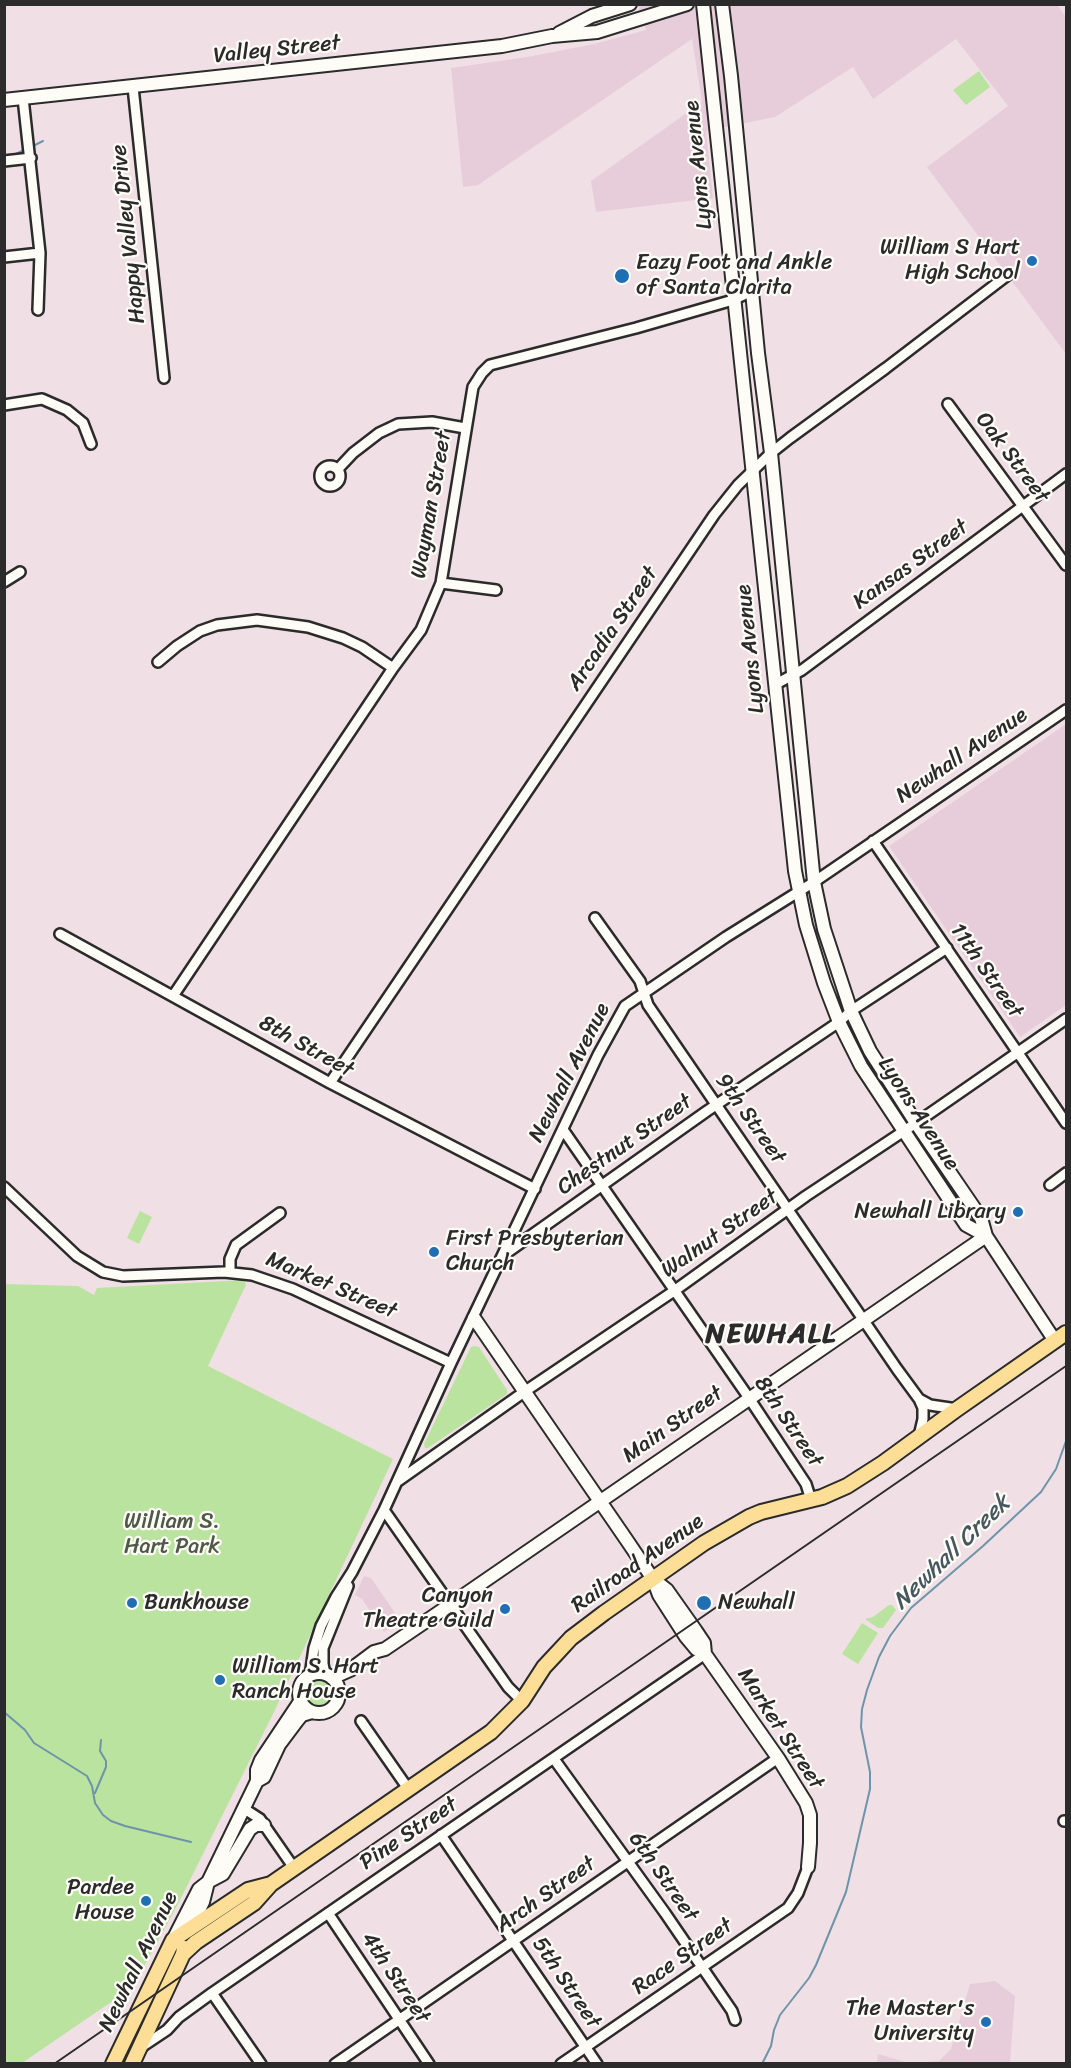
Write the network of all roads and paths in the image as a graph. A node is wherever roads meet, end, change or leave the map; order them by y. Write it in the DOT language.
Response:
graph roads {
  1 [pos="630,4"];
  2 [pos="687,4"];
  3 [pos="703,4"];
  4 [pos="722,4"];
  5 [pos="552,36"];
  6 [pos="133,87"];
  7 [pos="23,98"];
  8 [pos="4,100"];
  9 [pos="31,158"];
  10 [pos="4,161"];
  11 [pos="40,253"];
  12 [pos="4,257"];
  13 [pos="1009,274"];
  14 [pos="752,291"];
  15 [pos="733,300"];
  16 [pos="38,310"];
  17 [pos="164,378"];
  18 [pos="948,404"];
  19 [pos="4,405"];
  20 [pos="465,428"];
  21 [pos="91,444"];
  22 [pos="771,453"];
  23 [pos="338,469"];
  24 [pos="753,471"];
  25 [pos="1066,474"];
  26 [pos="1024,506"];
  27 [pos="1066,565"];
  28 [pos="20,572"];
  29 [pos="4,582"];
  30 [pos="441,584"];
  31 [pos="496,590"];
  32 [pos="158,662"];
  33 [pos="393,668"];
  34 [pos="793,675"];
  35 [pos="776,684"];
  36 [pos="1066,710"];
  37 [pos="873,842"];
  38 [pos="814,882"];
  39 [pos="799,890"];
  40 [pos="595,918"];
  41 [pos="60,934"];
  42 [pos="947,948"];
  43 [pos="644,993"];
  44 [pos="173,996"];
  45 [pos="850,1011"];
  46 [pos="1066,1019"];
  47 [pos="839,1023"];
  48 [pos="1019,1052"];
  49 [pos="330,1083"];
  50 [pos="716,1106"];
  51 [pos="916,1123"];
  52 [pos="1066,1123"];
  53 [pos="564,1131"];
  54 [pos="904,1132"];
  55 [pos="1066,1173"];
  56 [pos="602,1185"];
  57 [pos="1050,1185"];
  58 [pos="4,1187"];
  59 [pos="535,1189"];
  60 [pos="789,1209"];
  61 [pos="280,1213"];
  62 [pos="986,1236"];
  63 [pos="505,1254"];
  64 [pos="230,1272"];
  65 [pos="674,1291"];
  66 [pos="474,1318"];
  67 [pos="864,1319"];
  68 [pos="1061,1337"];
  69 [pos="451,1363"];
  70 [pos="524,1392"];
  71 [pos="749,1398"];
  72 [pos="919,1398"];
  73 [pos="957,1409"];
  74 [pos="919,1436"];
  75 [pos="396,1482"];
  76 [pos="811,1500"];
  77 [pos="600,1501"];
  78 [pos="384,1510"];
  79 [pos="352,1572"];
  80 [pos="653,1580"];
  81 [pos="450,1605"];
  82 [pos="385,1649"];
  83 [pos="705,1654"];
  84 [pos="310,1676"];
  85 [pos="328,1676"];
  86 [pos="339,1693"];
  87 [pos="301,1700"];
  88 [pos="522,1701"];
  89 [pos="312,1712"];
  90 [pos="362,1721"];
  91 [pos="777,1758"];
  92 [pos="554,1759"];
  93 [pos="257,1780"];
  94 [pos="409,1790"];
  95 [pos="243,1808"];
  96 [pos="264,1825"];
  97 [pos="441,1835"];
  98 [pos="628,1862"];
  99 [pos="808,1867"];
  100 [pos="294,1868"];
  101 [pos="208,1882"];
  102 [pos="271,1884"];
  103 [pos="328,1913"];
  104 [pos="189,1929"];
  105 [pos="173,1940"];
  106 [pos="514,1941"];
  107 [pos="183,1954"];
  108 [pos="701,1968"];
  109 [pos="212,1993"];
  110 [pos="399,2020"];
  111 [pos="735,2020"];
  112 [pos="586,2047"];
  113 [pos="138,2049"];
  114 [pos="113,2064"];
  115 [pos="132,2064"];
  116 [pos="261,2064"];
  117 [pos="335,2064"];
  118 [pos="429,2064"];
  119 [pos="561,2064"];
  120 [pos="597,2064"];
  1 -- 5 [label="street, Valley Street"];
  2 -- 5 [label="street, Valley Street"];
  3 -- 15 [label="street, Lyons Avenue"];
  4 -- 14 [label="street, Lyons Avenue"];
  5 -- 6 [label="street, Valley Street"];
  6 -- 7 [label="street, Valley Street"];
  6 -- 17 [label="street, Happy Valley Drive"];
  7 -- 8 [label="street, Valley Street"];
  7 -- 9 [label="street"];
  9 -- 10 [label="street"];
  9 -- 11 [label="street"];
  11 -- 12 [label="street"];
  11 -- 16 [label="street"];
  13 -- 22 [label="street, Arcadia Street"];
  14 -- 15 [label="street, Wayman Street"];
  14 -- 22 [label="street, Lyons Avenue"];
  15 -- 20 [label="street, Wayman Street"];
  15 -- 24 [label="street, Lyons Avenue"];
  18 -- 26 [label="street, Oak Street"];
  19 -- 21 [label="street"];
  20 -- 23 [label="street"];
  20 -- 30 [label="street, Wayman Street"];
  22 -- 24 [label="street, Arcadia Street"];
  22 -- 34 [label="street, Lyons Avenue"];
  24 -- 35 [label="street, Lyons Avenue"];
  24 -- 49 [label="street, Arcadia Street"];
  25 -- 26 [label="street, Kansas Street"];
  26 -- 27 [label="street, Oak Street"];
  26 -- 34 [label="street, Kansas Street"];
  28 -- 29 [label="street"];
  30 -- 31 [label="street"];
  30 -- 33 [label="street, Wayman Street"];
  32 -- 33 [label="street"];
  33 -- 44 [label="street, Wayman Street"];
  34 -- 35 [label="street, Kansas Street"];
  34 -- 38 [label="street, Lyons Avenue"];
  35 -- 39 [label="street, Lyons Avenue"];
  36 -- 37 [label="street, Newhall Avenue"];
  37 -- 38 [label="street, Newhall Avenue"];
  37 -- 42 [label="street, 11th Street"];
  38 -- 39 [label="street, Newhall Avenue"];
  38 -- 45 [label="street, Lyons Avenue"];
  39 -- 43 [label="street, Newhall Avenue"];
  39 -- 47 [label="street, Lyons Avenue"];
  40 -- 43 [label="street, 9th Street"];
  41 -- 44 [label="street, 8th Street"];
  42 -- 45 [label="street, Chestnut Street"];
  42 -- 48 [label="street, 11th Street"];
  43 -- 50 [label="street, 9th Street"];
  43 -- 53 [label="street, Newhall Avenue"];
  44 -- 49 [label="street, 8th Street"];
  45 -- 47 [label="street, Chestnut Street"];
  45 -- 51 [label="street, Lyons Avenue"];
  46 -- 48 [label="street, Walnut Street"];
  47 -- 50 [label="street, Chestnut Street"];
  47 -- 54 [label="street, Lyons Avenue"];
  48 -- 51 [label="street, Walnut Street"];
  48 -- 52 [label="street, 11th Street"];
  49 -- 59 [label="street, 8th Street"];
  50 -- 56 [label="street, Chestnut Street"];
  50 -- 60 [label="street, 9th Street"];
  51 -- 54 [label="street, Walnut Street"];
  51 -- 62 [label="street, Lyons Avenue"];
  53 -- 56 [label="street, 8th Street"];
  53 -- 59 [label="street, Newhall Avenue"];
  54 -- 60 [label="street, Walnut Street"];
  54 -- 62 [label="street, Lyons Avenue"];
  55 -- 57 [label="street"];
  56 -- 63 [label="street, Chestnut Street"];
  56 -- 65 [label="street, 8th Street"];
  58 -- 64 [label="street, Market Street"];
  59 -- 63 [label="street, Newhall Avenue"];
  60 -- 65 [label="street, Walnut Street"];
  60 -- 67 [label="street, 9th Street"];
  61 -- 64 [label="street"];
  62 -- 67 [label="street, Main Street"];
  62 -- 68 [label="street, Lyons Avenue"];
  63 -- 66 [label="street, Newhall Avenue"];
  64 -- 69 [label="street, Market Street"];
  65 -- 70 [label="street, Walnut Street"];
  65 -- 71 [label="street, 8th Street"];
  66 -- 69 [label="street, Newhall Avenue"];
  66 -- 70 [label="street, Market Street"];
  67 -- 71 [label="street, Main Street"];
  67 -- 72 [label="street, 9th Street"];
  68 -- 73 [label="main road, Railroad Avenue"];
  69 -- 75 [label="street, Newhall Avenue"];
  70 -- 75 [label="street, Walnut Street"];
  70 -- 77 [label="street, Market Street"];
  71 -- 76 [label="street, 8th Street"];
  71 -- 77 [label="street, Main Street"];
  72 -- 73 [label="street"];
  72 -- 74 [label="street"];
  73 -- 74 [label="main road, Railroad Avenue"];
  74 -- 76 [label="main road, Railroad Avenue"];
  75 -- 78 [label="street, Newhall Avenue"];
  76 -- 80 [label="main road, Railroad Avenue"];
  77 -- 80 [label="street, Market Street"];
  77 -- 81 [label="street, Main Street"];
  78 -- 79 [label="street, Newhall Avenue"];
  78 -- 81 [label="street"];
  79 -- 84 [label="street, Newhall Avenue"];
  79 -- 85 [label="street, Newhall Avenue"];
  80 -- 83 [label="street, Market Street"];
  80 -- 88 [label="main road, Railroad Avenue"];
  81 -- 82 [label="street, Main Street"];
  81 -- 88 [label="street"];
  82 -- 85 [label="street, Main Street"];
  82 -- 86 [label="street, Main Street"];
  83 -- 91 [label="street, Market Street"];
  83 -- 92 [label="street, Pine Street"];
  84 -- 85 [label="street"];
  84 -- 87 [label="street"];
  85 -- 86 [label="street"];
  86 -- 89 [label="street"];
  87 -- 89 [label="street"];
  87 -- 93 [label="street, Newhall Avenue"];
  88 -- 94 [label="main road, Railroad Avenue"];
  89 -- 93 [label="street, Newhall Avenue"];
  90 -- 94 [label="street"];
  91 -- 98 [label="street, Arch Street"];
  91 -- 99 [label="street, Market Street"];
  92 -- 97 [label="street, Pine Street"];
  92 -- 98 [label="street, 6th Street"];
  93 -- 95 [label="street, Newhall Avenue"];
  94 -- 100 [label="main road, Railroad Avenue"];
  95 -- 96 [label="street"];
  95 -- 101 [label="street, Newhall Avenue"];
  96 -- 100 [label="street"];
  96 -- 101 [label="street"];
  97 -- 103 [label="street, Pine Street"];
  97 -- 106 [label="street, 5th Street"];
  98 -- 106 [label="street, Arch Street"];
  98 -- 108 [label="street, 6th Street"];
  99 -- 108 [label="street, Race Street"];
  100 -- 102 [label="main road, Railroad Avenue"];
  101 -- 104 [label="street, Newhall Avenue"];
  101 -- 105 [label="street, Newhall Avenue"];
  102 -- 104 [label="main road, Railroad Avenue"];
  102 -- 107 [label="main road, Railroad Avenue"];
  103 -- 109 [label="street, Pine Street"];
  103 -- 110 [label="street, 4th Street"];
  104 -- 105 [label="main road, Railroad Avenue"];
  104 -- 107 [label="main road, Newhall Avenue"];
  105 -- 114 [label="main road, Newhall Avenue"];
  106 -- 110 [label="street, Arch Street"];
  106 -- 112 [label="street, 5th Street"];
  107 -- 113 [label="main road, Newhall Avenue"];
  108 -- 111 [label="street, 6th Street"];
  108 -- 112 [label="street, Race Street"];
  109 -- 113 [label="street, Pine Street"];
  109 -- 116 [label="street"];
  110 -- 117 [label="street, Arch Street"];
  110 -- 118 [label="street, 4th Street"];
  112 -- 119 [label="street, Race Street"];
  112 -- 120 [label="street, 5th Street"];
  113 -- 115 [label="main road, Newhall Avenue"];
}
